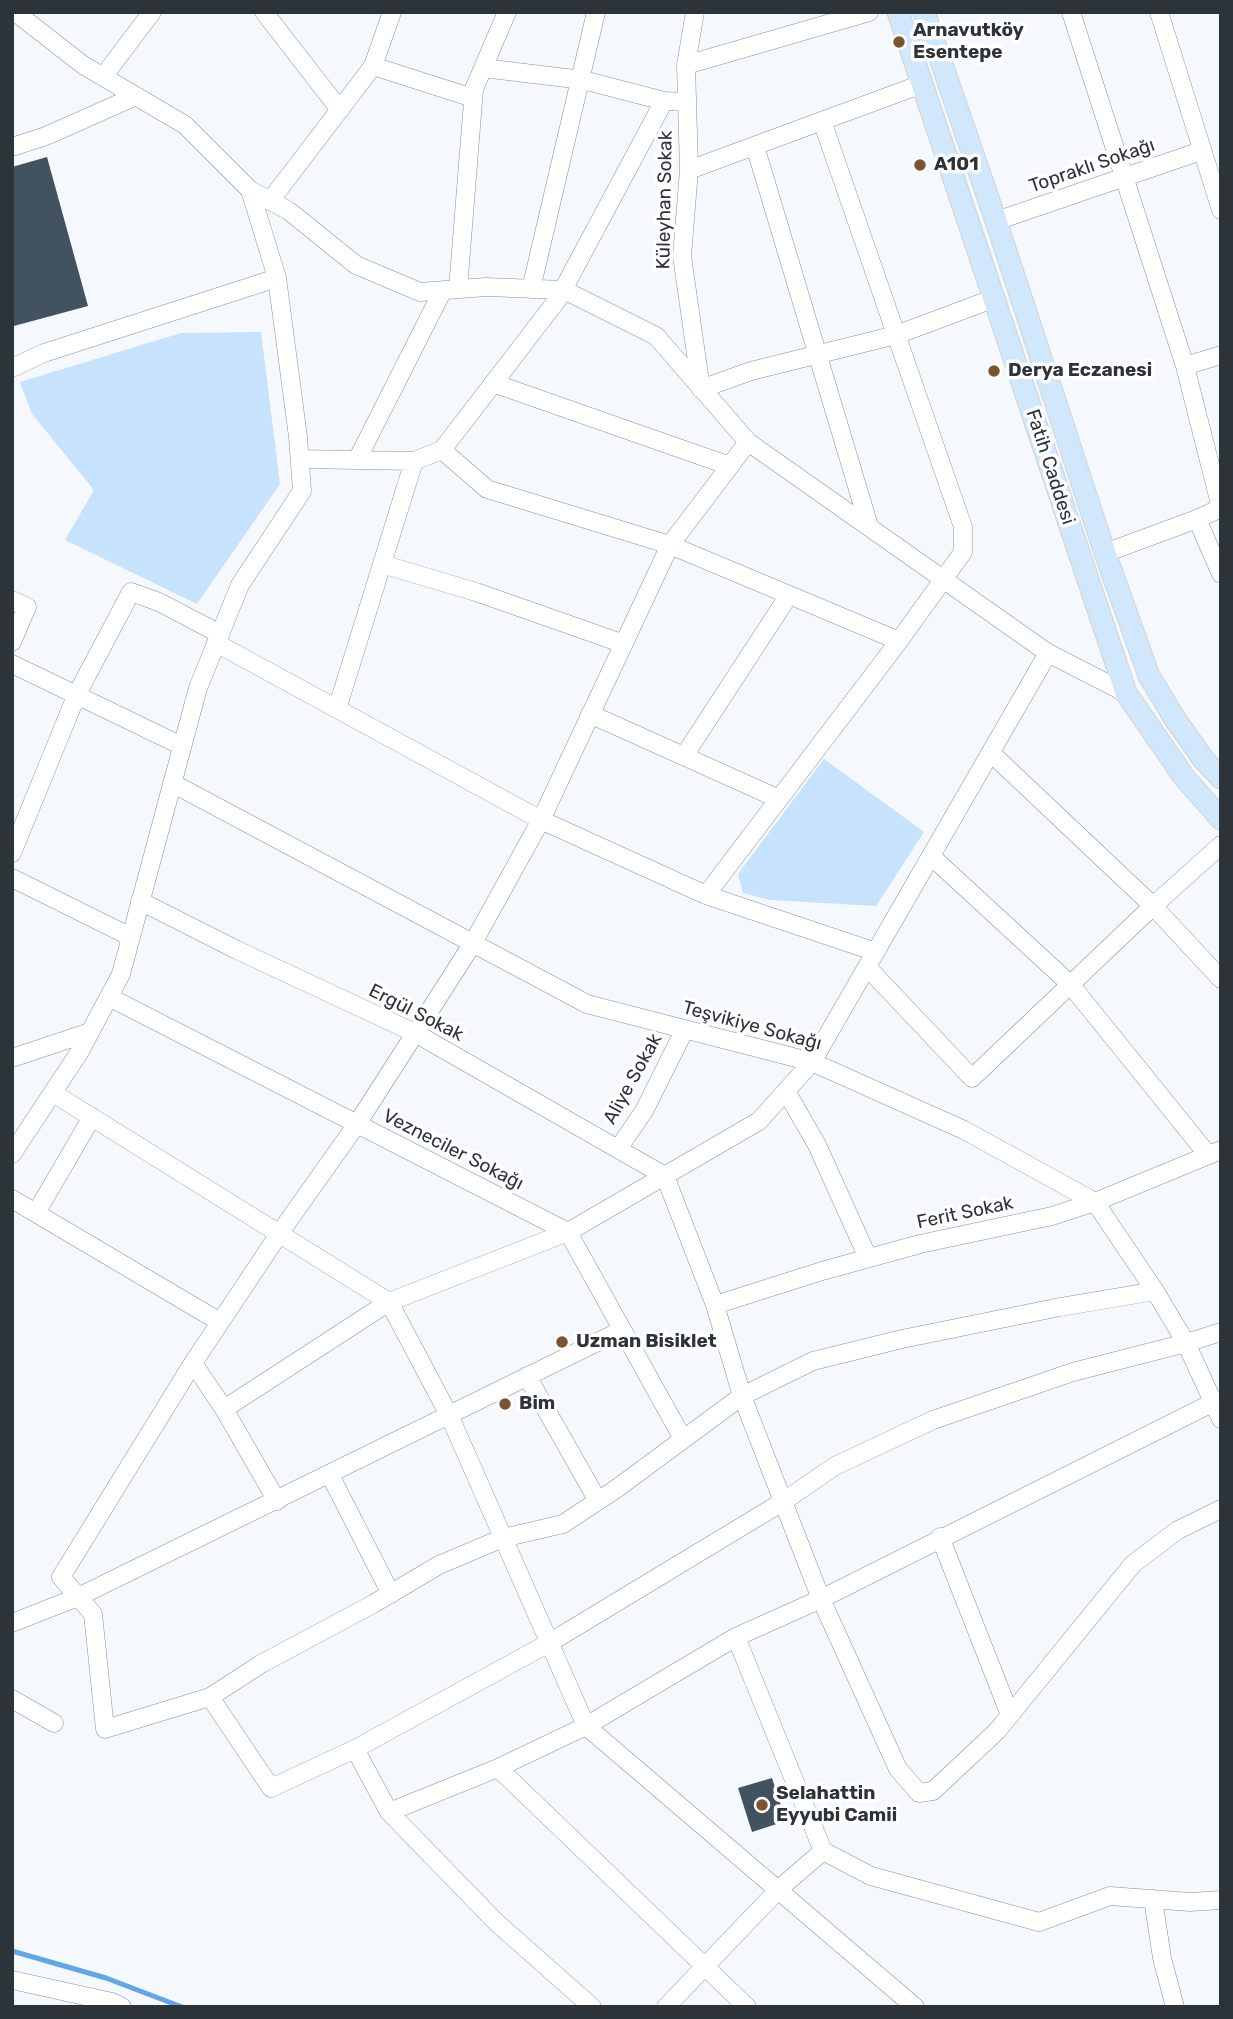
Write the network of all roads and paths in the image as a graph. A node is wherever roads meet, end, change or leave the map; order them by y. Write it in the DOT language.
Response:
graph roads {
  1 [pos="15,12"];
  2 [pos="152,12"];
  3 [pos="264,12"];
  4 [pos="392,12"];
  5 [pos="507,12"];
  6 [pos="596,12"];
  7 [pos="695,12"];
  8 [pos="869,12"];
  9 [pos="898,12"];
  10 [pos="925,12"];
  11 [pos="1071,12"];
  12 [pos="1158,12"];
  13 [pos="686,65"];
  14 [pos="373,66"];
  15 [pos="483,68"];
  16 [pos="103,77"];
  17 [pos="580,80"];
  18 [pos="922,84"];
  19 [pos="136,96"];
  20 [pos="473,97"];
  21 [pos="664,101"];
  22 [pos="687,102"];
  23 [pos="340,110"];
  24 [pos="822,121"];
  25 [pos="755,146"];
  26 [pos="12,147"];
  27 [pos="1201,150"];
  28 [pos="689,170"];
  29 [pos="1124,177"];
  30 [pos="250,190"];
  31 [pos="271,201"];
  32 [pos="1221,210"];
  33 [pos="996,221"];
  34 [pos="277,278"];
  35 [pos="531,289"];
  36 [pos="451,290"];
  37 [pos="564,290"];
  38 [pos="995,299"];
  39 [pos="896,335"];
  40 [pos="817,355"];
  41 [pos="1221,355"];
  42 [pos="1185,366"];
  43 [pos="12,368"];
  44 [pos="493,383"];
  45 [pos="701,389"];
  46 [pos="748,442"];
  47 [pos="442,450"];
  48 [pos="300,458"];
  49 [pos="357,460"];
  50 [pos="414,461"];
  51 [pos="730,466"];
  52 [pos="1221,508"];
  53 [pos="1197,519"];
  54 [pos="869,526"];
  55 [pos="670,545"];
  56 [pos="1105,553"];
  57 [pos="382,564"];
  58 [pos="1221,574"];
  59 [pos="944,579"];
  60 [pos="789,595"];
  61 [pos="12,600"];
  62 [pos="218,638"];
  63 [pos="899,641"];
  64 [pos="12,642"];
  65 [pos="624,644"];
  66 [pos="1048,653"];
  67 [pos="12,664"];
  68 [pos="77,694"];
  69 [pos="1126,694"];
  70 [pos="337,709"];
  71 [pos="590,714"];
  72 [pos="182,746"];
  73 [pos="991,753"];
  74 [pos="684,756"];
  75 [pos="1221,778"];
  76 [pos="172,783"];
  77 [pos="779,799"];
  78 [pos="1221,819"];
  79 [pos="541,820"];
  80 [pos="1221,845"];
  81 [pos="12,853"];
  82 [pos="931,856"];
  83 [pos="12,878"];
  84 [pos="706,895"];
  85 [pos="140,901"];
  86 [pos="1153,906"];
  87 [pos="131,937"];
  88 [pos="473,943"];
  89 [pos="871,960"];
  90 [pos="1221,979"];
  91 [pos="1070,984"];
  92 [pos="109,997"];
  93 [pos="685,1029"];
  94 [pos="90,1032"];
  95 [pos="415,1033"];
  96 [pos="12,1058"];
  97 [pos="813,1062"];
  98 [pos="786,1091"];
  99 [pos="52,1093"];
  100 [pos="92,1117"];
  101 [pos="357,1124"];
  102 [pos="618,1149"];
  103 [pos="1214,1153"];
  104 [pos="12,1154"];
  105 [pos="665,1176"];
  106 [pos="12,1199"];
  107 [pos="1095,1202"];
  108 [pos="36,1213"];
  109 [pos="568,1232"];
  110 [pos="279,1234"];
  111 [pos="868,1258"];
  112 [pos="1155,1291"];
  113 [pos="389,1302"];
  114 [pos="715,1306"];
  115 [pos="220,1322"];
  116 [pos="622,1330"];
  117 [pos="1221,1332"];
  118 [pos="1186,1343"];
  119 [pos="193,1363"];
  120 [pos="527,1376"];
  121 [pos="742,1396"];
  122 [pos="1212,1402"];
  123 [pos="224,1409"];
  124 [pos="450,1417"];
  125 [pos="1221,1419"];
  126 [pos="683,1439"];
  127 [pos="330,1475"];
  128 [pos="277,1500"];
  129 [pos="598,1501"];
  130 [pos="784,1501"];
  131 [pos="1221,1509"];
  132 [pos="503,1538"];
  133 [pos="940,1538"];
  134 [pos="391,1594"];
  135 [pos="78,1597"];
  136 [pos="821,1599"];
  137 [pos="12,1623"];
  138 [pos="736,1637"];
  139 [pos="549,1643"];
  140 [pos="210,1698"];
  141 [pos="12,1699"];
  142 [pos="1010,1714"];
  143 [pos="54,1723"];
  144 [pos="586,1726"];
  145 [pos="355,1749"];
  146 [pos="498,1768"];
  147 [pos="389,1812"];
  148 [pos="823,1851"];
  149 [pos="779,1889"];
  150 [pos="1153,1899"];
  151 [pos="1221,1900"];
  152 [pos="705,1968"];
  153 [pos="12,1980"];
  154 [pos="115,2005"];
  155 [pos="592,2007"];
  156 [pos="666,2007"];
  157 [pos="747,2007"];
  158 [pos="915,2007"];
  159 [pos="1175,2007"];
  1 -- 16 [label="street"];
  2 -- 16 [label="street"];
  3 -- 23 [label="street"];
  4 -- 14 [label="street"];
  5 -- 15 [label="street"];
  6 -- 17 [label="street"];
  7 -- 13 [label="street, Küleyhan Sokak"];
  8 -- 13 [label="street"];
  9 -- 18 [label="main road, Fatih Caddesi"];
  10 -- 33 [label="main road"];
  11 -- 29 [label="street"];
  12 -- 27 [label="street"];
  13 -- 22 [label="street, Küleyhan Sokak"];
  14 -- 20 [label="street"];
  14 -- 23 [label="street"];
  15 -- 17 [label="street"];
  15 -- 20 [label="street"];
  16 -- 19 [label="street"];
  17 -- 21 [label="street"];
  17 -- 35 [label="street"];
  18 -- 24 [label="street"];
  18 -- 38 [label="main road, Fatih Caddesi"];
  19 -- 26 [label="street"];
  19 -- 30 [label="street"];
  20 -- 36 [label="street"];
  21 -- 22 [label="street"];
  21 -- 37 [label="street"];
  22 -- 28 [label="street, Küleyhan Sokak"];
  23 -- 31 [label="street"];
  24 -- 25 [label="street"];
  24 -- 39 [label="street"];
  25 -- 28 [label="street"];
  25 -- 40 [label="street"];
  27 -- 29 [label="street, Topraklı Sokağı"];
  27 -- 32 [label="street"];
  28 -- 45 [label="street, Küleyhan Sokak"];
  29 -- 33 [label="street, Topraklı Sokağı"];
  29 -- 42 [label="street"];
  30 -- 31 [label="street"];
  30 -- 34 [label="street"];
  31 -- 36 [label="street"];
  33 -- 56 [label="main road"];
  34 -- 43 [label="street"];
  34 -- 48 [label="street"];
  35 -- 36 [label="street"];
  35 -- 37 [label="street"];
  36 -- 49 [label="street"];
  37 -- 44 [label="street"];
  37 -- 45 [label="street"];
  38 -- 39 [label="street"];
  38 -- 69 [label="main road, Fatih Caddesi"];
  39 -- 40 [label="street"];
  39 -- 59 [label="street"];
  40 -- 45 [label="street"];
  40 -- 54 [label="street"];
  41 -- 42 [label="street"];
  42 -- 52 [label="street"];
  44 -- 47 [label="street"];
  44 -- 51 [label="street"];
  45 -- 46 [label="street"];
  46 -- 51 [label="street"];
  46 -- 54 [label="street"];
  47 -- 50 [label="street"];
  47 -- 55 [label="street"];
  48 -- 49 [label="street"];
  48 -- 62 [label="street"];
  49 -- 50 [label="street"];
  50 -- 57 [label="street"];
  51 -- 55 [label="street"];
  52 -- 53 [label="street"];
  53 -- 56 [label="street"];
  53 -- 58 [label="street"];
  54 -- 59 [label="street"];
  55 -- 60 [label="street"];
  55 -- 65 [label="street"];
  56 -- 75 [label="main road"];
  57 -- 65 [label="street"];
  57 -- 70 [label="street"];
  59 -- 63 [label="street"];
  59 -- 66 [label="street"];
  60 -- 63 [label="street"];
  60 -- 74 [label="street"];
  61 -- 64 [label="street"];
  62 -- 68 [label="street"];
  62 -- 70 [label="street"];
  62 -- 72 [label="street"];
  63 -- 77 [label="street"];
  65 -- 71 [label="street"];
  66 -- 69 [label="street"];
  66 -- 73 [label="street"];
  67 -- 68 [label="street"];
  68 -- 72 [label="street"];
  68 -- 81 [label="street"];
  69 -- 78 [label="main road, Fatih Caddesi"];
  70 -- 79 [label="street"];
  71 -- 74 [label="street"];
  71 -- 79 [label="street"];
  72 -- 76 [label="street"];
  73 -- 82 [label="street"];
  73 -- 86 [label="street"];
  74 -- 77 [label="street"];
  76 -- 85 [label="street"];
  76 -- 88 [label="street, Teşvikiye Sokağı"];
  77 -- 84 [label="street"];
  79 -- 84 [label="street"];
  79 -- 88 [label="street"];
  80 -- 86 [label="street"];
  82 -- 89 [label="street"];
  82 -- 91 [label="street"];
  83 -- 87 [label="street"];
  84 -- 89 [label="street"];
  85 -- 87 [label="street"];
  85 -- 95 [label="street, Ergül Sokak"];
  86 -- 90 [label="street"];
  86 -- 91 [label="street"];
  87 -- 92 [label="street"];
  88 -- 93 [label="street, Teşvikiye Sokağı"];
  88 -- 95 [label="street"];
  89 -- 91 [label="street"];
  89 -- 97 [label="street"];
  91 -- 103 [label="street"];
  92 -- 94 [label="street"];
  92 -- 101 [label="street, Vezneciler Sokağı"];
  93 -- 97 [label="street, Teşvikiye Sokağı"];
  93 -- 102 [label="street, Aliye Sokak"];
  94 -- 96 [label="street"];
  94 -- 99 [label="street"];
  95 -- 101 [label="street"];
  95 -- 102 [label="street, Ergül Sokak"];
  97 -- 98 [label="street"];
  97 -- 107 [label="street, Teşvikiye Sokağı"];
  98 -- 105 [label="street"];
  98 -- 111 [label="street"];
  99 -- 100 [label="street"];
  99 -- 104 [label="street"];
  100 -- 108 [label="street"];
  100 -- 110 [label="street"];
  101 -- 109 [label="street, Vezneciler Sokağı"];
  101 -- 110 [label="street"];
  102 -- 105 [label="street, Ergül Sokak"];
  103 -- 107 [label="street, Ferit Sokak"];
  105 -- 109 [label="street"];
  105 -- 114 [label="street"];
  106 -- 108 [label="street"];
  107 -- 111 [label="street, Ferit Sokak"];
  107 -- 112 [label="street, Teşvikiye Sokağı"];
  108 -- 115 [label="street"];
  109 -- 113 [label="street"];
  109 -- 116 [label="street"];
  110 -- 113 [label="street"];
  110 -- 115 [label="street"];
  111 -- 114 [label="street, Ferit Sokak"];
  112 -- 118 [label="street, Teşvikiye Sokağı"];
  112 -- 121 [label="street"];
  113 -- 123 [label="street"];
  113 -- 124 [label="street"];
  114 -- 121 [label="street"];
  115 -- 119 [label="street"];
  116 -- 120 [label="street"];
  116 -- 126 [label="street"];
  117 -- 118 [label="street"];
  118 -- 122 [label="street, Teşvikiye Sokağı"];
  118 -- 130 [label="street"];
  119 -- 123 [label="street"];
  119 -- 135 [label="street"];
  120 -- 124 [label="street"];
  120 -- 129 [label="street"];
  121 -- 126 [label="street"];
  121 -- 130 [label="street"];
  122 -- 125 [label="street, Teşvikiye Sokağı"];
  122 -- 133 [label="street"];
  123 -- 128 [label="street"];
  124 -- 127 [label="street"];
  124 -- 132 [label="street"];
  126 -- 129 [label="street"];
  127 -- 128 [label="street"];
  127 -- 134 [label="street"];
  128 -- 135 [label="street"];
  129 -- 132 [label="street"];
  130 -- 136 [label="street"];
  130 -- 139 [label="street"];
  131 -- 142 [label="street"];
  132 -- 134 [label="street"];
  132 -- 139 [label="street"];
  133 -- 136 [label="street"];
  133 -- 142 [label="street"];
  134 -- 140 [label="street"];
  135 -- 137 [label="street"];
  135 -- 140 [label="street"];
  136 -- 138 [label="street"];
  136 -- 142 [label="street"];
  138 -- 144 [label="street"];
  138 -- 148 [label="street"];
  139 -- 144 [label="street"];
  139 -- 145 [label="street"];
  140 -- 145 [label="street"];
  141 -- 143 [label="street"];
  144 -- 146 [label="street"];
  144 -- 149 [label="street"];
  145 -- 147 [label="street"];
  146 -- 147 [label="street"];
  146 -- 152 [label="street"];
  147 -- 155 [label="street"];
  148 -- 149 [label="street"];
  148 -- 150 [label="street"];
  149 -- 152 [label="street"];
  149 -- 158 [label="street"];
  150 -- 151 [label="street"];
  150 -- 159 [label="street"];
  152 -- 156 [label="street"];
  152 -- 157 [label="street"];
  153 -- 154 [label="street"];
}
